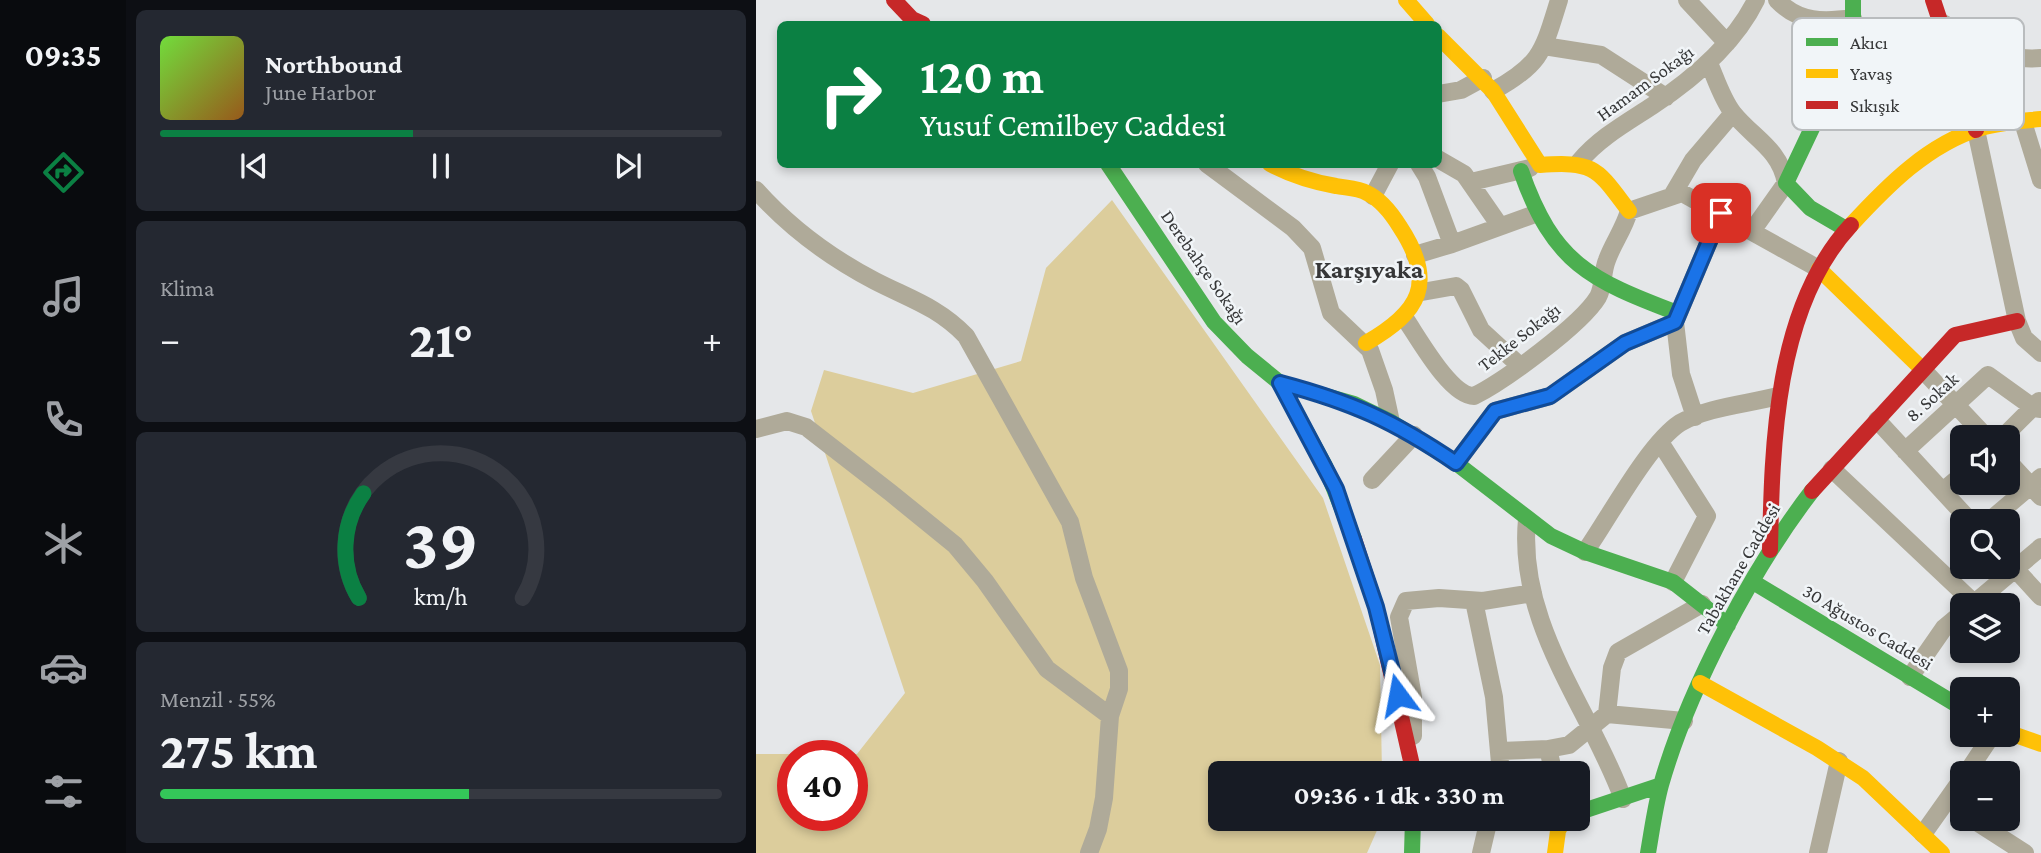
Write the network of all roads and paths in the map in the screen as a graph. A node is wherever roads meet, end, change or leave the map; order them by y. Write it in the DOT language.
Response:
graph roads {
  1 [pos="894,0"];
  2 [pos="1406,0"];
  3 [pos="1559,0"];
  4 [pos="1687,0"];
  5 [pos="1756,0"];
  6 [pos="1777,0"];
  7 [pos="1933,0"];
  8 [pos="1853,9"];
  9 [pos="1805,18"];
  10 [pos="1831,18"];
  11 [pos="1940,18"];
  12 [pos="916,21"];
  13 [pos="1424,21"];
  14 [pos="1442,40"];
  15 [pos="1727,43"];
  16 [pos="1544,46"];
  17 [pos="1709,63"];
  18 [pos="1488,84"];
  19 [pos="1442,93"];
  20 [pos="1666,97"];
  21 [pos="1733,113"];
  22 [pos="2024,124"];
  23 [pos="1811,130"];
  24 [pos="1976,130"];
  25 [pos="2037,157"];
  26 [pos="1442,161"];
  27 [pos="1580,162"];
  28 [pos="1540,165"];
  29 [pos="1111,168"];
  30 [pos="1212,168"];
  31 [pos="1280,168"];
  32 [pos="1388,168"];
  33 [pos="1421,168"];
  34 [pos="1521,171"];
  35 [pos="2041,180"];
  36 [pos="1471,182"];
  37 [pos="1786,183"];
  38 [pos="756,190"];
  39 [pos="1673,194"];
  40 [pos="1373,196"];
  41 [pos="1629,211"];
  42 [pos="1721,213"];
  43 [pos="1535,214"];
  44 [pos="1500,226"];
  45 [pos="1846,229"];
  46 [pos="1752,231"];
  47 [pos="1452,244"];
  48 [pos="1415,255"];
  49 [pos="1819,269"];
  50 [pos="1602,283"];
  51 [pos="1422,292"];
  52 [pos="1404,317"];
  53 [pos="1676,318"];
  54 [pos="2017,321"];
  55 [pos="1366,343"];
  56 [pos="2041,353"];
  57 [pos="1520,366"];
  58 [pos="1922,369"];
  59 [pos="1280,383"];
  60 [pos="1474,396"];
  61 [pos="1778,396"];
  62 [pos="1955,403"];
  63 [pos="2039,405"];
  64 [pos="1502,408"];
  65 [pos="1695,417"];
  66 [pos="1877,420"];
  67 [pos="1391,422"];
  68 [pos="1975,425"];
  69 [pos="2016,425"];
  70 [pos="756,429"];
  71 [pos="1413,435"];
  72 [pos="1660,442"];
  73 [pos="1905,451"];
  74 [pos="1456,463"];
  75 [pos="1832,469"];
  76 [pos="2020,471"];
  77 [pos="1372,480"];
  78 [pos="1950,485"];
  79 [pos="2038,487"];
  80 [pos="1943,491"];
  81 [pos="1959,509"];
  82 [pos="2007,509"];
  83 [pos="1527,519"];
  84 [pos="2041,547"];
  85 [pos="1770,551"];
  86 [pos="1585,552"];
  87 [pos="2020,559"];
  88 [pos="2020,574"];
  89 [pos="1996,579"];
  90 [pos="1673,582"];
  91 [pos="1753,582"];
  92 [pos="1533,593"];
  93 [pos="1955,593"];
  94 [pos="1983,593"];
  95 [pos="2041,597"];
  96 [pos="1474,601"];
  97 [pos="1702,604"];
  98 [pos="1950,623"];
  99 [pos="1728,625"];
  100 [pos="1910,677"];
  101 [pos="1700,683"];
  102 [pos="1950,701"];
  103 [pos="1607,713"];
  104 [pos="1110,716"];
  105 [pos="1684,721"];
  106 [pos="1589,727"];
  107 [pos="2020,737"];
  108 [pos="2041,744"];
  109 [pos="1548,749"];
  110 [pos="1500,751"];
  111 [pos="1413,761"];
  112 [pos="1414,761"];
  113 [pos="1500,761"];
  114 [pos="1550,761"];
  115 [pos="1839,761"];
  116 [pos="1661,785"];
  117 [pos="1950,796"];
  118 [pos="1623,799"];
  119 [pos="1946,802"];
  120 [pos="1950,805"];
  121 [pos="1590,809"];
  122 [pos="1413,831"];
  123 [pos="1486,831"];
  124 [pos="1558,831"];
  125 [pos="1991,831"];
  126 [pos="1923,834"];
  127 [pos="1089,853"];
  128 [pos="1412,853"];
  129 [pos="1481,853"];
  130 [pos="1555,853"];
  131 [pos="1648,853"];
  132 [pos="1818,853"];
  133 [pos="1942,853"];
  134 [pos="2025,853"];
  1 -- 12 [label="street"];
  2 -- 13 [label="street"];
  3 -- 16 [label="street"];
  4 -- 15 [label="street"];
  5 -- 15 [label="street, Hamam Sokağı"];
  6 -- 9 [label="street"];
  7 -- 11 [label="street"];
  8 -- 10 [label="street"];
  14 -- 18 [label="street"];
  15 -- 17 [label="street, Hamam Sokağı"];
  16 -- 18 [label="street"];
  16 -- 20 [label="street"];
  17 -- 20 [label="street, Hamam Sokağı"];
  17 -- 21 [label="street"];
  18 -- 19 [label="street"];
  18 -- 28 [label="street"];
  20 -- 27 [label="street, Hamam Sokağı"];
  21 -- 37 [label="street"];
  21 -- 39 [label="street"];
  22 -- 25 [label="street"];
  23 -- 37 [label="street"];
  24 -- 45 [label="street"];
  24 -- 54 [label="street"];
  25 -- 35 [label="street"];
  26 -- 36 [label="street"];
  27 -- 28 [label="street"];
  27 -- 41 [label="street"];
  28 -- 34 [label="street"];
  29 -- 59 [label="street, Derebahçe Sokağı"];
  30 -- 55 [label="street"];
  31 -- 40 [label="street"];
  32 -- 40 [label="street"];
  33 -- 47 [label="street"];
  34 -- 36 [label="street"];
  34 -- 43 [label="street"];
  36 -- 44 [label="street"];
  37 -- 45 [label="street"];
  37 -- 46 [label="street"];
  38 -- 104 [label="street"];
  39 -- 41 [label="street"];
  39 -- 42 [label="street"];
  40 -- 48 [label="street"];
  41 -- 50 [label="street, Tekke Sokağı"];
  42 -- 46 [label="street"];
  42 -- 53 [label="street"];
  43 -- 44 [label="street"];
  43 -- 50 [label="street"];
  44 -- 47 [label="street"];
  45 -- 49 [label="street"];
  46 -- 49 [label="street"];
  47 -- 48 [label="street"];
  48 -- 51 [label="street"];
  49 -- 58 [label="street"];
  49 -- 61 [label="street"];
  50 -- 53 [label="street"];
  50 -- 57 [label="street, Tekke Sokağı"];
  51 -- 52 [label="street"];
  51 -- 57 [label="street"];
  52 -- 55 [label="street"];
  52 -- 60 [label="street, Tekke Sokağı"];
  53 -- 64 [label="street"];
  53 -- 65 [label="street"];
  54 -- 56 [label="street"];
  54 -- 58 [label="street, Tabakhane Caddesi"];
  55 -- 67 [label="street"];
  57 -- 60 [label="street, Tekke Sokağı"];
  58 -- 62 [label="street"];
  58 -- 66 [label="street, Tabakhane Caddesi"];
  59 -- 67 [label="street"];
  59 -- 111 [label="street"];
  60 -- 64 [label="street"];
  61 -- 65 [label="street"];
  61 -- 85 [label="street"];
  62 -- 63 [label="street, 8. Sokak"];
  62 -- 68 [label="street"];
  62 -- 73 [label="street, 8. Sokak"];
  63 -- 69 [label="street"];
  64 -- 74 [label="street"];
  65 -- 72 [label="street"];
  66 -- 73 [label="street"];
  66 -- 75 [label="street, Tabakhane Caddesi"];
  67 -- 71 [label="street"];
  70 -- 104 [label="street"];
  71 -- 74 [label="street"];
  71 -- 77 [label="street"];
  72 -- 86 [label="street"];
  72 -- 90 [label="street"];
  73 -- 80 [label="street"];
  74 -- 83 [label="street"];
  75 -- 85 [label="street, Tabakhane Caddesi"];
  75 -- 93 [label="street"];
  76 -- 79 [label="street"];
  78 -- 80 [label="street"];
  79 -- 82 [label="street"];
  80 -- 81 [label="street"];
  83 -- 86 [label="street"];
  83 -- 92 [label="street"];
  84 -- 87 [label="street"];
  85 -- 91 [label="street, Tabakhane Caddesi"];
  86 -- 90 [label="street"];
  88 -- 95 [label="street"];
  89 -- 94 [label="street"];
  90 -- 97 [label="street"];
  91 -- 99 [label="street, Tabakhane Caddesi"];
  91 -- 100 [label="street, 30 Ağustos Caddesi"];
  92 -- 96 [label="street"];
  92 -- 106 [label="street"];
  96 -- 110 [label="street"];
  96 -- 112 [label="street"];
  97 -- 99 [label="street"];
  97 -- 103 [label="street"];
  98 -- 100 [label="street"];
  99 -- 101 [label="street, Tabakhane Caddesi"];
  100 -- 102 [label="street, 30 Ağustos Caddesi"];
  101 -- 105 [label="street, Tabakhane Caddesi"];
  101 -- 115 [label="street"];
  103 -- 105 [label="street"];
  103 -- 106 [label="street"];
  104 -- 127 [label="street"];
  105 -- 116 [label="street, Tabakhane Caddesi"];
  106 -- 109 [label="street"];
  106 -- 118 [label="street"];
  107 -- 108 [label="street"];
  109 -- 110 [label="street"];
  109 -- 114 [label="street"];
  110 -- 113 [label="street"];
  115 -- 126 [label="street"];
  115 -- 132 [label="street"];
  116 -- 118 [label="street"];
  116 -- 131 [label="street, Tabakhane Caddesi"];
  117 -- 119 [label="street"];
  118 -- 121 [label="street"];
  119 -- 120 [label="street"];
  119 -- 126 [label="street"];
  122 -- 128 [label="street"];
  123 -- 129 [label="street"];
  124 -- 130 [label="street"];
  125 -- 134 [label="street"];
  126 -- 133 [label="street"];
}
